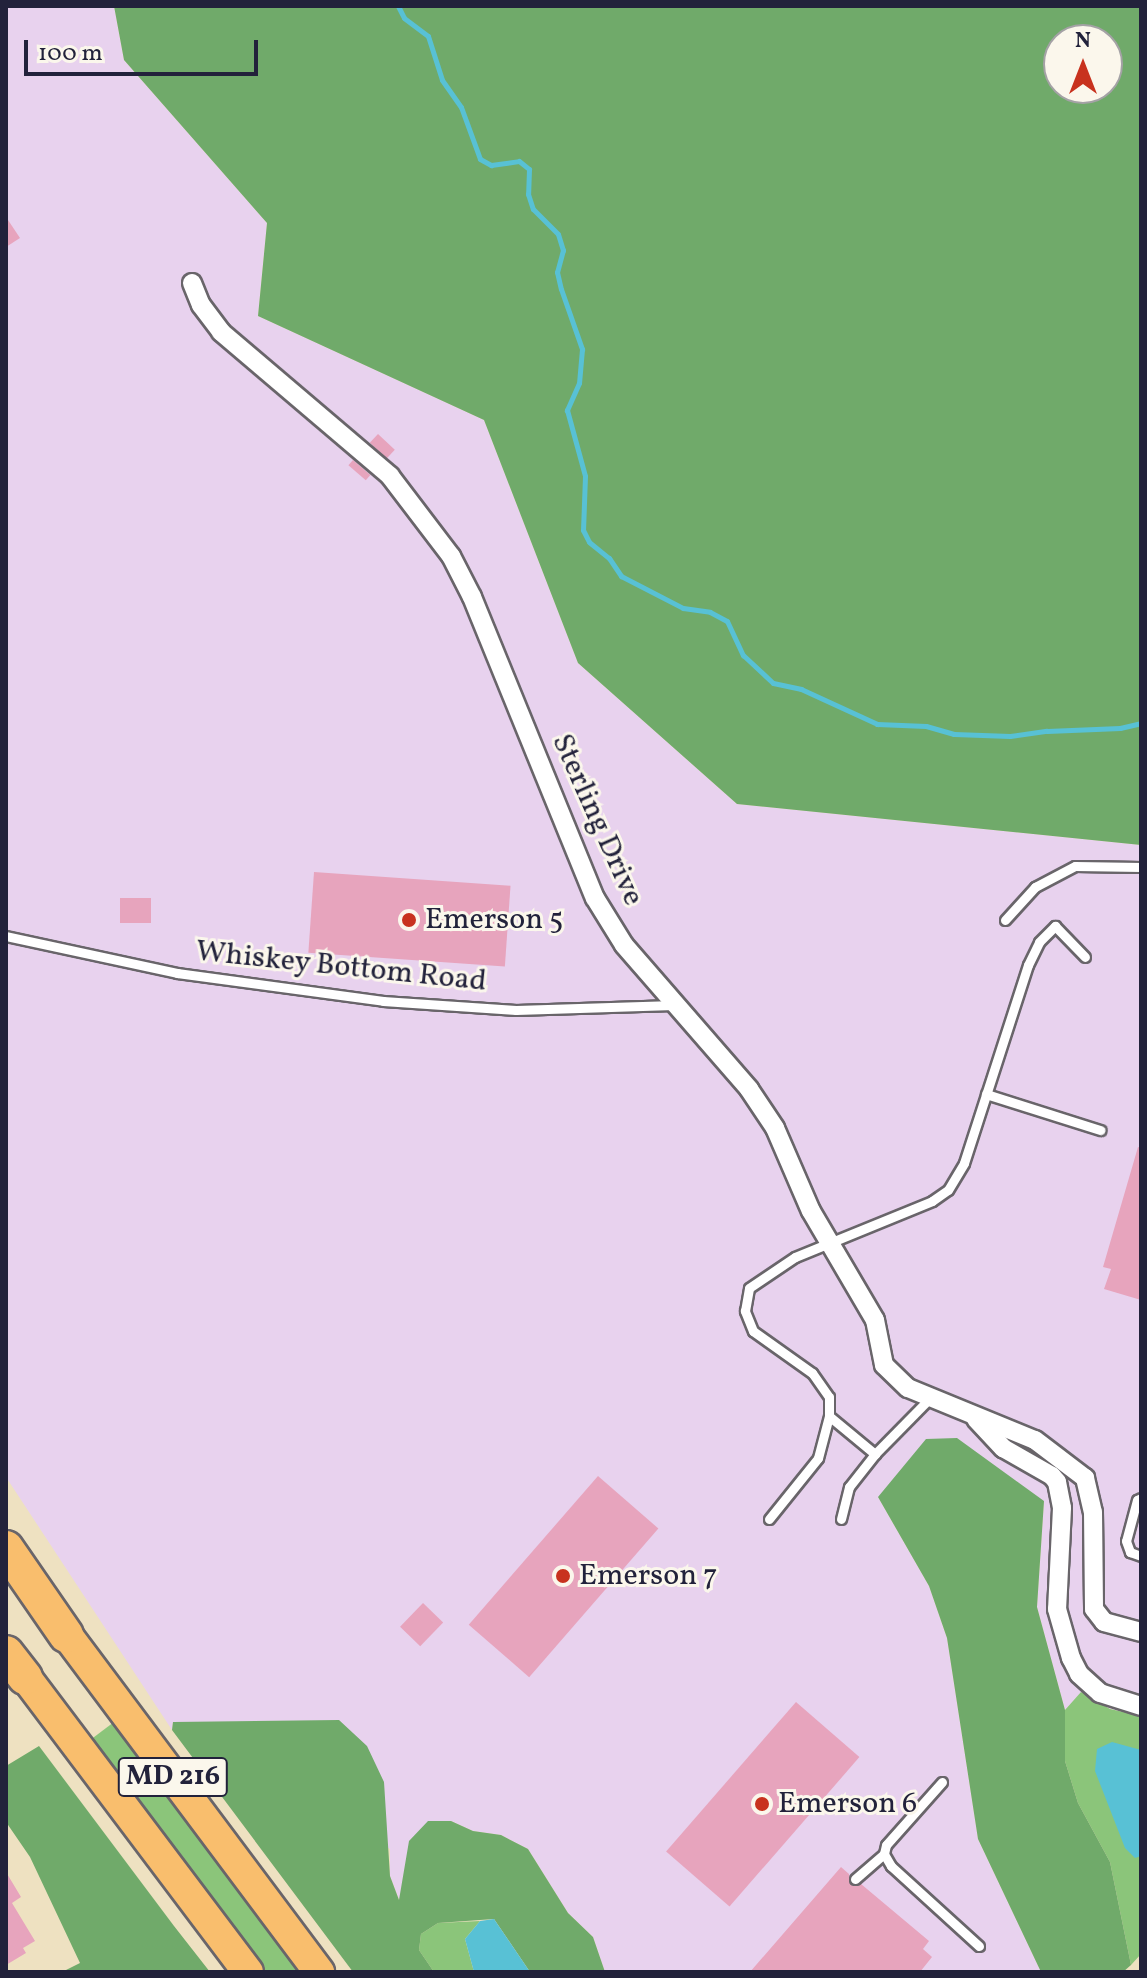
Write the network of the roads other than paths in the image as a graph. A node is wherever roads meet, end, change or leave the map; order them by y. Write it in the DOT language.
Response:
graph roads {
  1 [pos="192,283"];
  2 [pos="1141,867"];
  3 [pos="1005,920"];
  4 [pos="6,936"];
  5 [pos="1085,957"];
  6 [pos="674,1005"];
  7 [pos="986,1094"];
  8 [pos="1100,1130"];
  9 [pos="829,1245"];
  10 [pos="930,1398"];
  11 [pos="971,1414"];
  12 [pos="829,1416"];
  13 [pos="875,1454"];
  14 [pos="1141,1498"];
  15 [pos="769,1519"];
  16 [pos="841,1519"];
  17 [pos="6,1548"];
  18 [pos="6,1555"];
  19 [pos="1141,1556"];
  20 [pos="1141,1632"];
  21 [pos="66,1635"];
  22 [pos="12,1661"];
  23 [pos="1141,1706"];
  24 [pos="942,1782"];
  25 [pos="884,1854"];
  26 [pos="855,1879"];
  27 [pos="979,1946"];
  28 [pos="243,1967"];
  29 [pos="322,1972"];
  1 -- 6 [label="street, Sterling Drive"];
  2 -- 3 [label="lane"];
  4 -- 6 [label="lane, Whiskey Bottom Road"];
  5 -- 7 [label="lane"];
  6 -- 9 [label="street, Sterling Drive"];
  7 -- 8 [label="lane"];
  7 -- 9 [label="lane"];
  9 -- 10 [label="street, Sterling Drive"];
  9 -- 12 [label="lane"];
  10 -- 11 [label="street, Sterling Drive"];
  10 -- 13 [label="lane"];
  11 -- 20 [label="street, Sterling Drive"];
  11 -- 23 [label="street, Sterling Drive"];
  12 -- 13 [label="lane"];
  12 -- 15 [label="lane"];
  13 -- 16 [label="lane"];
  14 -- 19 [label="lane"];
  17 -- 21 [label="highway"];
  18 -- 21 [label="main road, MD 216"];
  21 -- 29 [label="main road, MD 216"];
  22 -- 28 [label="main road, MD 216"];
  24 -- 25 [label="lane"];
  25 -- 26 [label="lane"];
  25 -- 27 [label="lane"];
}
